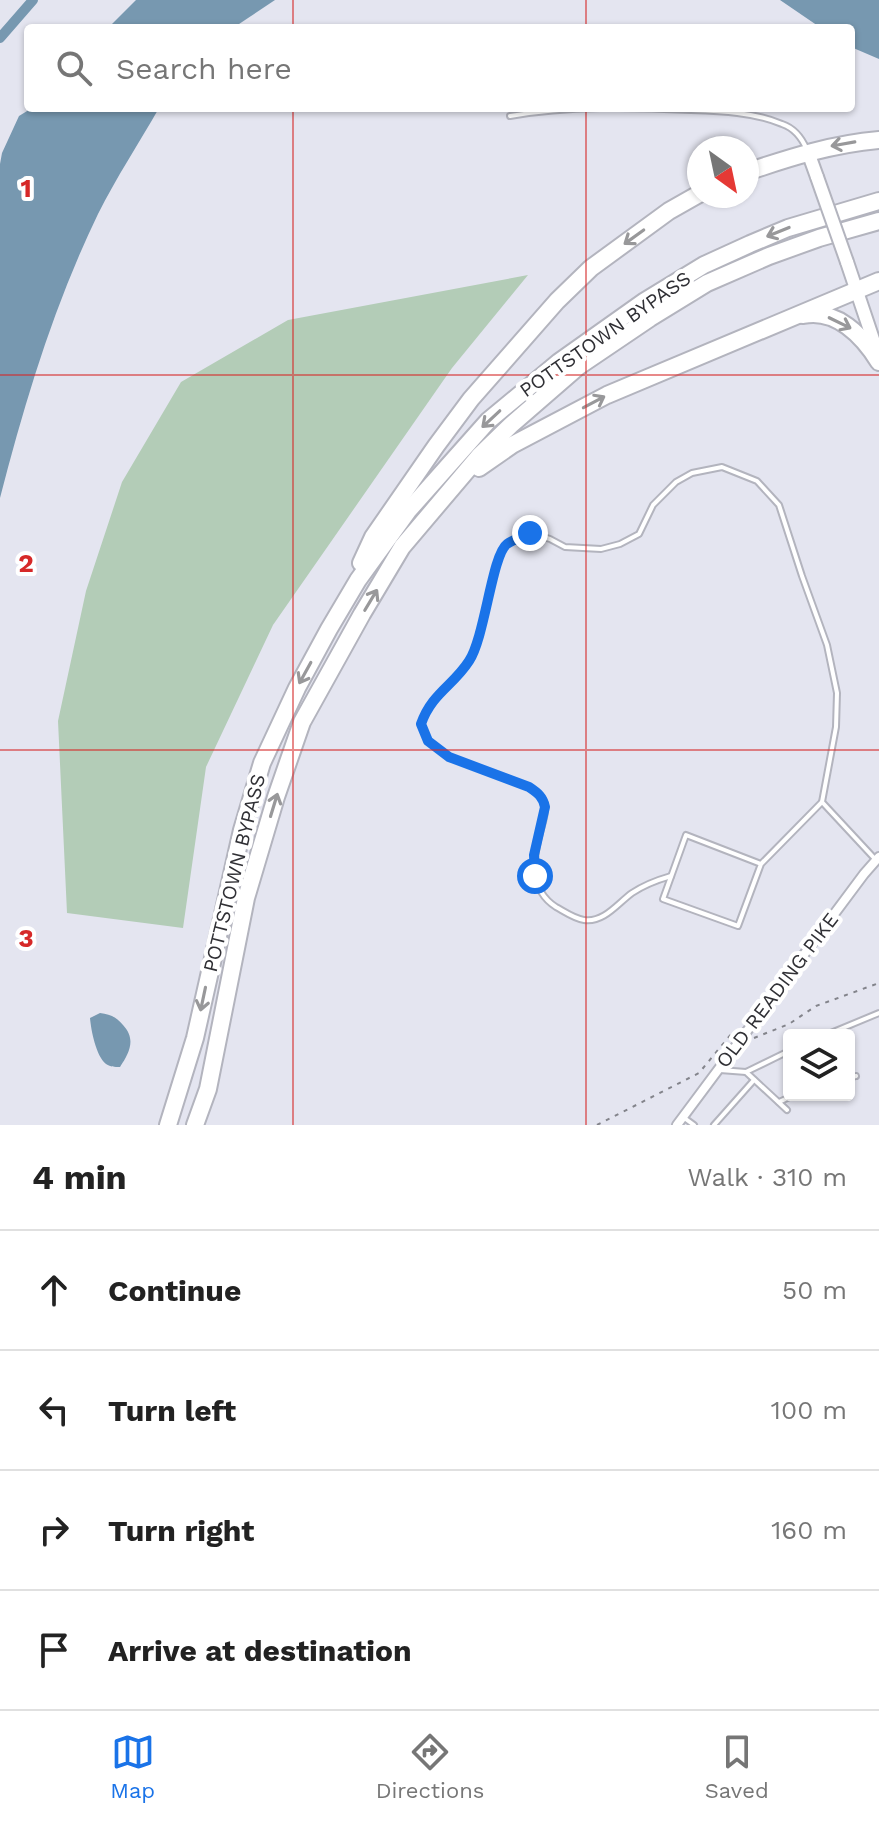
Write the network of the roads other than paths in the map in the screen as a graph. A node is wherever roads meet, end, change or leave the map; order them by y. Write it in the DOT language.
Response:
graph roads {
  1 [pos="545,112"];
  2 [pos="710,112"];
  3 [pos="510,116"];
  4 [pos="879,140"];
  5 [pos="808,152"];
  6 [pos="759,168"];
  7 [pos="687,201"];
  8 [pos="879,201"];
  9 [pos="879,221"];
  10 [pos="879,281"];
  11 [pos="856,289"];
  12 [pos="786,319"];
  13 [pos="879,359"];
  14 [pos="454,484"];
  15 [pos="329,629"];
  16 [pos="822,802"];
  17 [pos="878,859"];
  18 [pos="761,864"];
  19 [pos="671,876"];
  20 [pos="879,1013"];
  21 [pos="840,1029"];
  22 [pos="783,1054"];
  23 [pos="718,1069"];
  24 [pos="746,1072"];
  25 [pos="754,1080"];
  26 [pos="783,1100"];
  27 [pos="779,1102"];
  28 [pos="787,1110"];
  29 [pos="683,1117"];
  30 [pos="168,1125"];
  31 [pos="195,1125"];
  32 [pos="677,1125"];
  33 [pos="694,1125"];
  34 [pos="714,1125"];
  1 -- 3 [label="lane"];
  2 -- 5 [label="lane"];
  4 -- 5 [label="highway, one-way"];
  5 -- 6 [label="highway"];
  5 -- 11 [label="street, bridge"];
  7 -- 15 [label="highway, one-way"];
  8 -- 15 [label="highway, POTTSTOWN BYPASS, one-way"];
  9 -- 14 [label="highway, POTTSTOWN BYPASS"];
  10 -- 11 [label="highway"];
  11 -- 12 [label="highway"];
  11 -- 13 [label="street"];
  12 -- 13 [label="highway, one-way"];
  14 -- 12 [label="highway, one-way"];
  31 -- 14 [label="highway, POTTSTOWN BYPASS, one-way"];
  15 -- 30 [label="highway, POTTSTOWN BYPASS, one-way"];
  16 -- 17 [label="lane"];
  16 -- 18 [label="lane"];
  16 -- 19 [label="lane"];
  17 -- 23 [label="street, OLD READING PIKE"];
  18 -- 19 [label="lane"];
  18 -- 19 [label="lane"];
  20 -- 21 [label="lane"];
  22 -- 24 [label="lane"];
  23 -- 24 [label="lane"];
  23 -- 29 [label="street, OLD READING PIKE"];
  24 -- 25 [label="lane"];
  25 -- 27 [label="lane"];
  25 -- 34 [label="lane"];
  26 -- 27 [label="lane"];
  27 -- 28 [label="lane"];
  29 -- 32 [label="street, OLD READING PIKE"];
  29 -- 33 [label="lane"];
}
